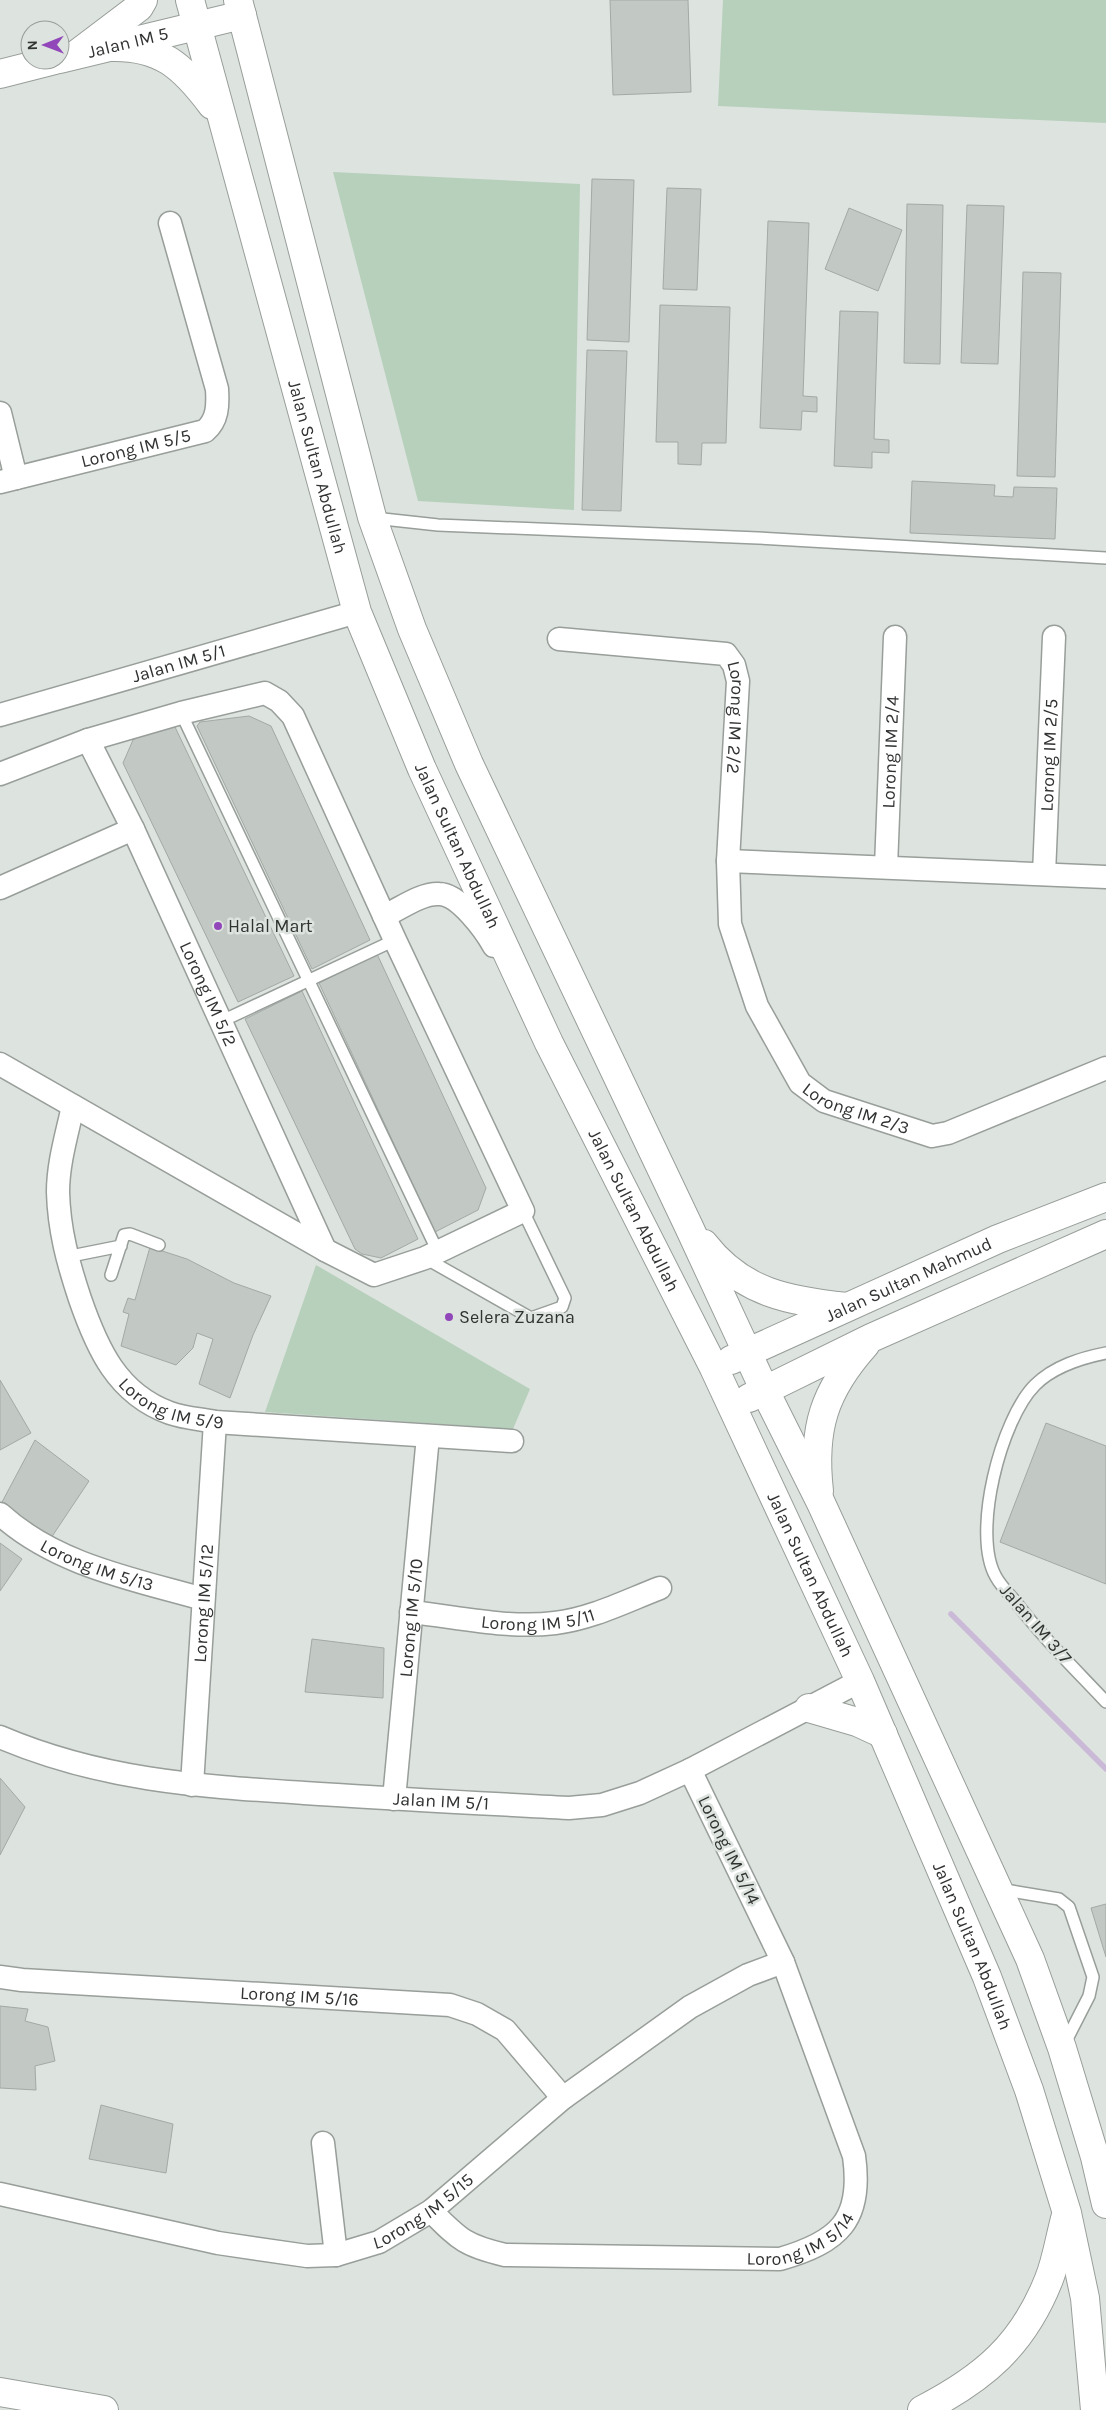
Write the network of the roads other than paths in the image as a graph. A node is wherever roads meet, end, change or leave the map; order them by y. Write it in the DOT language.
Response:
graph roads {
  1 [pos="143,0"];
  2 [pos="190,0"];
  3 [pos="240,7"];
  4 [pos="196,26"];
  5 [pos="109,46"];
  6 [pos="70,54"];
  7 [pos="70,56"];
  8 [pos="20,69"];
  9 [pos="0,74"];
  10 [pos="220,116"];
  11 [pos="170,223"];
  12 [pos="0,413"];
  13 [pos="8,480"];
  14 [pos="372,517"];
  15 [pos="1106,558"];
  16 [pos="357,612"];
  17 [pos="895,637"];
  18 [pos="1054,637"];
  19 [pos="559,639"];
  20 [pos="180,713"];
  21 [pos="0,715"];
  22 [pos="88,740"];
  23 [pos="0,774"];
  24 [pos="133,829"];
  25 [pos="728,861"];
  26 [pos="886,868"];
  27 [pos="1044,874"];
  28 [pos="1106,877"];
  29 [pos="0,888"];
  30 [pos="384,916"];
  31 [pos="395,940"];
  32 [pos="307,981"];
  33 [pos="222,1021"];
  34 [pos="549,1043"];
  35 [pos="0,1064"];
  36 [pos="1106,1068"];
  37 [pos="73,1106"];
  38 [pos="1106,1197"];
  39 [pos="523,1211"];
  40 [pos="689,1226"];
  41 [pos="1106,1234"];
  42 [pos="159,1245"];
  43 [pos="121,1246"];
  44 [pos="325,1250"];
  45 [pos="431,1255"];
  46 [pos="66,1258"];
  47 [pos="111,1275"];
  48 [pos="848,1308"];
  49 [pos="871,1338"];
  50 [pos="747,1353"];
  51 [pos="1106,1354"];
  52 [pos="714,1368"];
  53 [pos="764,1391"];
  54 [pos="732,1406"];
  55 [pos="215,1422"];
  56 [pos="428,1436"];
  57 [pos="512,1441"];
  58 [pos="821,1503"];
  59 [pos="0,1514"];
  60 [pos="660,1588"];
  61 [pos="204,1599"];
  62 [pos="411,1612"];
  63 [pos="860,1681"];
  64 [pos="1106,1702"];
  65 [pos="809,1708"];
  66 [pos="883,1734"];
  67 [pos="0,1737"];
  68 [pos="690,1770"];
  69 [pos="192,1785"];
  70 [pos="394,1799"];
  71 [pos="998,1889"];
  72 [pos="783,1962"];
  73 [pos="0,1977"];
  74 [pos="1062,2048"];
  75 [pos="563,2098"];
  76 [pos="323,2143"];
  77 [pos="0,2194"];
  78 [pos="1106,2204"];
  79 [pos="431,2211"];
  80 [pos="1066,2212"];
  81 [pos="336,2255"];
  82 [pos="0,2392"];
  83 [pos="104,2410"];
  84 [pos="922,2410"];
  85 [pos="1095,2410"];
  1 -- 6 [label="main road"];
  2 -- 4 [label="main road, Jalan Sultan Abdullah"];
  3 -- 4 [label="main road, Jalan IM 5"];
  3 -- 14 [label="main road"];
  4 -- 5 [label="main road, Jalan IM 5"];
  4 -- 10 [label="main road, Jalan Sultan Abdullah"];
  5 -- 7 [label="main road, Jalan IM 5"];
  5 -- 10 [label="main road"];
  8 -- 9 [label="main road, Jalan IM 5"];
  10 -- 16 [label="main road, Jalan Sultan Abdullah"];
  11 -- 13 [label="street, Lorong IM 5/5"];
  12 -- 13 [label="street"];
  14 -- 15 [label="lane"];
  14 -- 40 [label="main road"];
  16 -- 21 [label="street, Jalan IM 5/1"];
  16 -- 34 [label="main road, Jalan Sultan Abdullah"];
  17 -- 26 [label="street, Lorong IM 2/4"];
  18 -- 27 [label="street, Lorong IM 2/5"];
  19 -- 25 [label="street, Lorong IM 2/2"];
  20 -- 22 [label="street"];
  20 -- 30 [label="street"];
  20 -- 32 [label="lane"];
  22 -- 23 [label="street"];
  22 -- 24 [label="street, Lorong IM 5/2"];
  24 -- 29 [label="street"];
  24 -- 33 [label="street, Lorong IM 5/2"];
  25 -- 26 [label="street"];
  25 -- 36 [label="street, Lorong IM 2/3"];
  26 -- 27 [label="street"];
  27 -- 28 [label="street"];
  30 -- 31 [label="street"];
  30 -- 34 [label="street"];
  31 -- 32 [label="lane"];
  31 -- 39 [label="street"];
  32 -- 33 [label="lane"];
  32 -- 45 [label="lane"];
  33 -- 44 [label="street, Lorong IM 5/2"];
  34 -- 52 [label="main road, Jalan Sultan Abdullah"];
  35 -- 37 [label="street"];
  37 -- 44 [label="street"];
  37 -- 46 [label="street, Lorong IM 5/9"];
  38 -- 48 [label="main road, Jalan Sultan Mahmud"];
  39 -- 45 [label="street"];
  39 -- 45 [label="lane"];
  40 -- 48 [label="main road"];
  40 -- 50 [label="main road"];
  41 -- 49 [label="main road"];
  42 -- 43 [label="lane"];
  43 -- 46 [label="lane"];
  43 -- 47 [label="lane"];
  44 -- 45 [label="street"];
  46 -- 55 [label="street, Lorong IM 5/9"];
  48 -- 50 [label="main road, Jalan Sultan Mahmud"];
  49 -- 53 [label="main road"];
  49 -- 58 [label="main road"];
  50 -- 52 [label="main road, Jalan Sultan Mahmud"];
  50 -- 53 [label="main road"];
  51 -- 64 [label="lane, Jalan IM 3/7"];
  52 -- 54 [label="main road, Jalan Sultan Abdullah"];
  53 -- 54 [label="main road"];
  53 -- 58 [label="main road"];
  54 -- 63 [label="main road, Jalan Sultan Abdullah"];
  55 -- 56 [label="street, Lorong IM 5/9"];
  55 -- 61 [label="street, Lorong IM 5/12"];
  56 -- 57 [label="street, Lorong IM 5/9"];
  56 -- 62 [label="street, Lorong IM 5/10"];
  58 -- 71 [label="main road"];
  59 -- 61 [label="street, Lorong IM 5/13"];
  60 -- 62 [label="street, Lorong IM 5/11"];
  61 -- 69 [label="street, Lorong IM 5/12"];
  62 -- 70 [label="street, Lorong IM 5/10"];
  63 -- 65 [label="street, Jalan IM 5/1"];
  63 -- 66 [label="main road, Jalan Sultan Abdullah"];
  65 -- 66 [label="main road"];
  65 -- 68 [label="street, Jalan IM 5/1"];
  66 -- 80 [label="main road, Jalan Sultan Abdullah"];
  67 -- 69 [label="street, Jalan IM 5/1"];
  68 -- 70 [label="street, Jalan IM 5/1"];
  68 -- 72 [label="street, Lorong IM 5/14"];
  69 -- 70 [label="street, Jalan IM 5/1"];
  71 -- 74 [label="main road"];
  71 -- 74 [label="lane"];
  72 -- 75 [label="street, Lorong IM 5/15"];
  72 -- 79 [label="street, Lorong IM 5/14"];
  73 -- 75 [label="street, Lorong IM 5/16"];
  74 -- 78 [label="main road"];
  75 -- 79 [label="street, Lorong IM 5/15"];
  76 -- 81 [label="street"];
  77 -- 81 [label="street, Lorong IM 5/15"];
  79 -- 81 [label="street, Lorong IM 5/15"];
  80 -- 84 [label="main road"];
  80 -- 85 [label="main road, Jalan Sultan Abdullah"];
  82 -- 83 [label="main road"];
}
